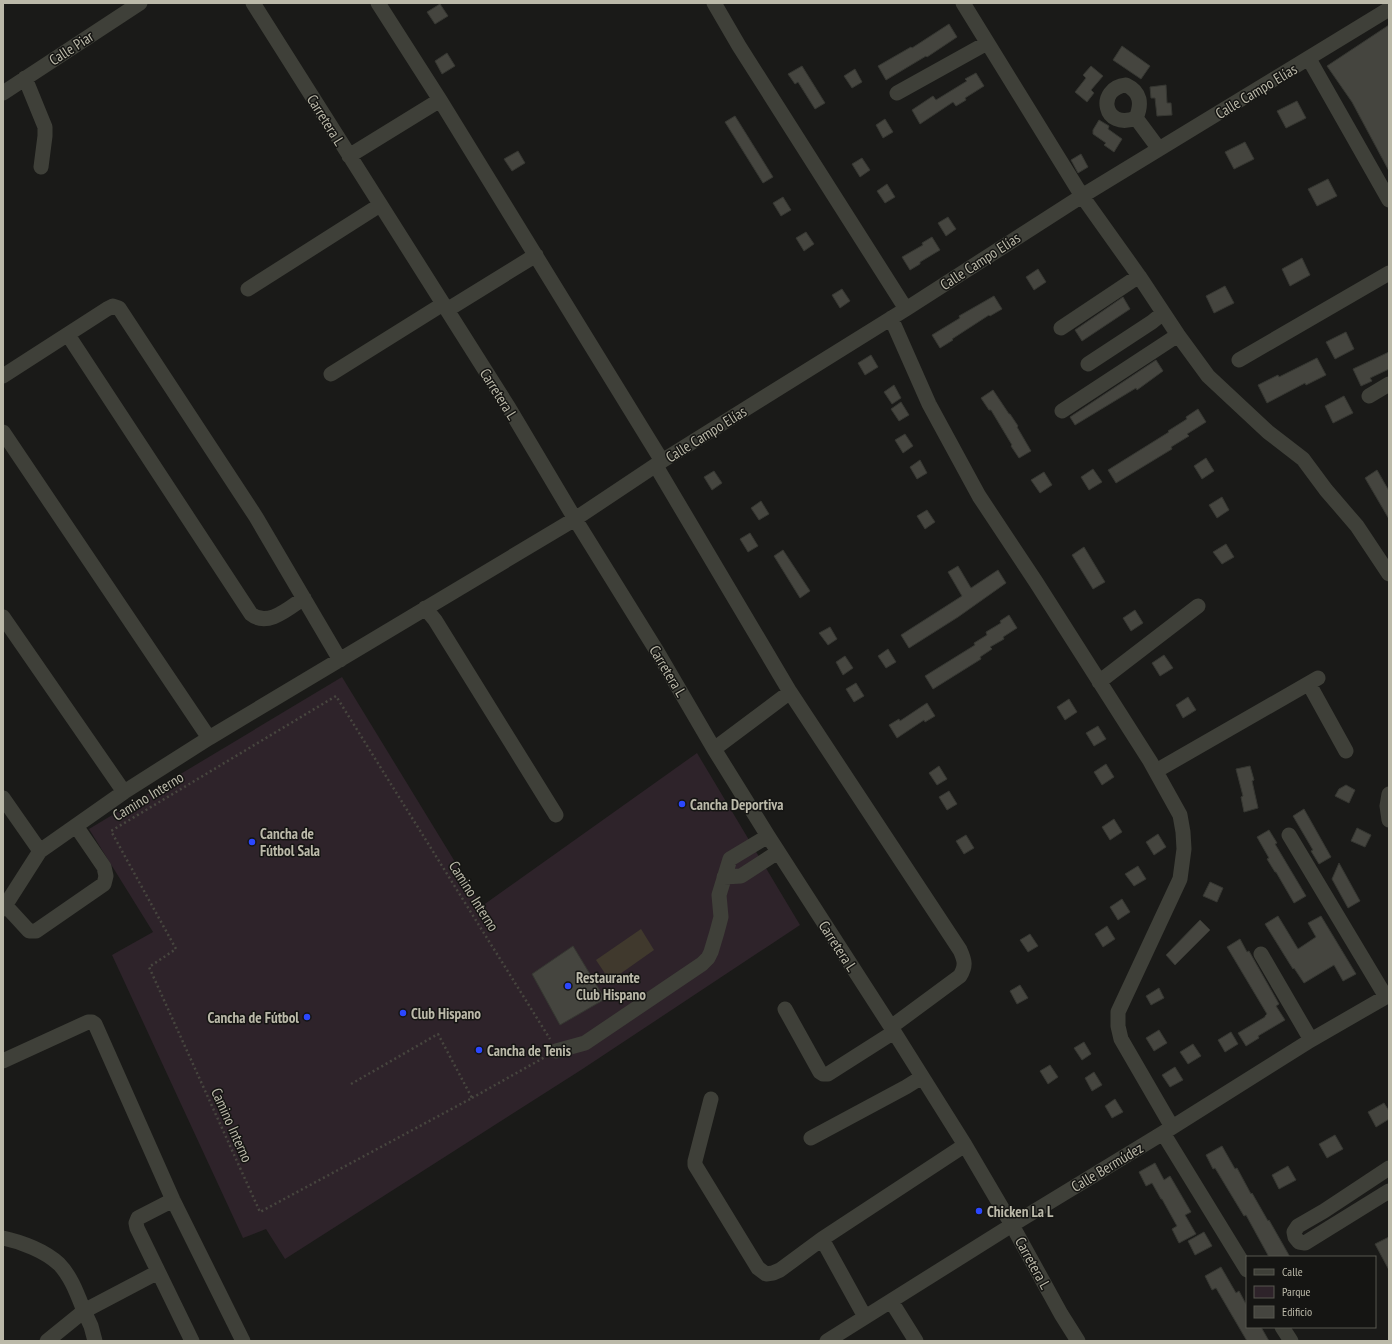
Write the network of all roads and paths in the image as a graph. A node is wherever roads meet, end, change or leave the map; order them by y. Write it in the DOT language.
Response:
graph roads {
  1 [pos="140,3"];
  2 [pos="252,3"];
  3 [pos="378,3"];
  4 [pos="714,3"];
  5 [pos="963,3"];
  6 [pos="1389,9"];
  7 [pos="988,43"];
  8 [pos="1309,58"];
  9 [pos="25,78"];
  10 [pos="3,93"];
  11 [pos="897,94"];
  12 [pos="440,100"];
  13 [pos="1136,118"];
  14 [pos="1159,149"];
  15 [pos="349,156"];
  16 [pos="41,167"];
  17 [pos="1082,196"];
  18 [pos="1389,200"];
  19 [pos="380,205"];
  20 [pos="536,255"];
  21 [pos="1389,273"];
  22 [pos="1138,276"];
  23 [pos="248,288"];
  24 [pos="445,307"];
  25 [pos="906,309"];
  26 [pos="1163,313"];
  27 [pos="891,318"];
  28 [pos="1061,328"];
  29 [pos="68,335"];
  30 [pos="1178,335"];
  31 [pos="1239,360"];
  32 [pos="1088,364"];
  33 [pos="331,374"];
  34 [pos="3,376"];
  35 [pos="1389,384"];
  36 [pos="1369,396"];
  37 [pos="1062,411"];
  38 [pos="3,432"];
  39 [pos="659,464"];
  40 [pos="575,519"];
  41 [pos="1389,574"];
  42 [pos="304,598"];
  43 [pos="1198,606"];
  44 [pos="425,608"];
  45 [pos="3,617"];
  46 [pos="340,660"];
  47 [pos="1099,682"];
  48 [pos="790,692"];
  49 [pos="209,738"];
  50 [pos="714,749"];
  51 [pos="1346,751"];
  52 [pos="1156,771"];
  53 [pos="124,792"];
  54 [pos="1389,794"];
  55 [pos="3,798"];
  56 [pos="556,815"];
  57 [pos="1389,820"];
  58 [pos="76,826"];
  59 [pos="1289,835"];
  60 [pos="768,836"];
  61 [pos="40,851"];
  62 [pos="778,852"];
  63 [pos="724,877"];
  64 [pos="4,908"];
  65 [pos="1261,954"];
  66 [pos="1388,996"];
  67 [pos="785,1009"];
  68 [pos="893,1030"];
  69 [pos="1311,1040"];
  70 [pos="556,1051"];
  71 [pos="3,1061"];
  72 [pos="922,1077"];
  73 [pos="351,1084"];
  74 [pos="472,1098"];
  75 [pos="711,1099"];
  76 [pos="1168,1130"];
  77 [pos="811,1138"];
  78 [pos="965,1144"];
  79 [pos="1389,1168"];
  80 [pos="1389,1191"];
  81 [pos="173,1200"];
  82 [pos="1324,1211"];
  83 [pos="1012,1225"];
  84 [pos="1334,1225"];
  85 [pos="3,1238"];
  86 [pos="822,1239"];
  87 [pos="1246,1268"];
  88 [pos="158,1272"];
  89 [pos="891,1300"];
  90 [pos="84,1311"];
  91 [pos="865,1317"];
  92 [pos="1283,1328"];
  93 [pos="47,1341"];
  94 [pos="94,1341"];
  95 [pos="192,1341"];
  96 [pos="243,1341"];
  97 [pos="827,1341"];
  98 [pos="916,1341"];
  99 [pos="1078,1341"];
  100 [pos="1291,1341"];
  1 -- 9 [label="street, Calle Piar"];
  2 -- 15 [label="street, Carretera L"];
  3 -- 12 [label="street"];
  4 -- 25 [label="street"];
  5 -- 7 [label="street"];
  6 -- 8 [label="street, Calle Campo Elías"];
  7 -- 11 [label="street"];
  7 -- 17 [label="street"];
  8 -- 14 [label="street, Calle Campo Elías"];
  8 -- 18 [label="street"];
  9 -- 10 [label="street, Calle Piar"];
  9 -- 16 [label="street"];
  12 -- 15 [label="street"];
  12 -- 20 [label="street"];
  13 -- 14 [label="street"];
  14 -- 17 [label="street, Calle Campo Elías"];
  15 -- 19 [label="street, Carretera L"];
  17 -- 22 [label="street"];
  17 -- 25 [label="street, Calle Campo Elías"];
  19 -- 23 [label="street"];
  19 -- 24 [label="street, Carretera L"];
  20 -- 24 [label="street"];
  20 -- 39 [label="street"];
  21 -- 31 [label="street"];
  22 -- 26 [label="street"];
  22 -- 28 [label="street"];
  24 -- 33 [label="street"];
  24 -- 40 [label="street, Carretera L"];
  25 -- 27 [label="street, Calle Campo Elías"];
  26 -- 30 [label="street"];
  26 -- 32 [label="street"];
  27 -- 39 [label="street, Calle Campo Elías"];
  27 -- 47 [label="street"];
  29 -- 34 [label="street"];
  29 -- 42 [label="street"];
  29 -- 42 [label="street"];
  30 -- 37 [label="street"];
  30 -- 41 [label="street"];
  35 -- 36 [label="street"];
  38 -- 49 [label="street"];
  39 -- 40 [label="street, Calle Campo Elías"];
  39 -- 48 [label="street"];
  40 -- 44 [label="street, Calle Campo Elías"];
  40 -- 50 [label="street, Carretera L"];
  42 -- 46 [label="street"];
  43 -- 47 [label="street"];
  44 -- 46 [label="street, Calle Campo Elías"];
  44 -- 56 [label="street"];
  45 -- 53 [label="street"];
  46 -- 49 [label="street, Calle Campo Elías"];
  47 -- 52 [label="street"];
  48 -- 50 [label="street"];
  48 -- 68 [label="street"];
  49 -- 53 [label="street, Calle Campo Elías"];
  50 -- 60 [label="street, Carretera L"];
  51 -- 52 [label="street"];
  52 -- 76 [label="street"];
  53 -- 58 [label="street, Calle Campo Elías"];
  54 -- 57 [label="street"];
  55 -- 61 [label="street"];
  58 -- 61 [label="street, Calle Campo Elías"];
  58 -- 64 [label="street"];
  59 -- 66 [label="street"];
  60 -- 62 [label="street, Carretera L"];
  60 -- 63 [label="street"];
  61 -- 64 [label="street, Calle Campo Elías"];
  62 -- 63 [label="street"];
  62 -- 68 [label="street, Carretera L"];
  63 -- 70 [label="street"];
  65 -- 69 [label="street"];
  66 -- 69 [label="street, Calle Bermúdez"];
  67 -- 68 [label="street"];
  68 -- 72 [label="street, Carretera L"];
  69 -- 76 [label="street, Calle Bermúdez"];
  70 -- 74 [label="path, Camino Interno"];
  70 -- 74 [label="path, Camino Interno"];
  71 -- 81 [label="street"];
  72 -- 77 [label="street"];
  72 -- 78 [label="street, Carretera L"];
  73 -- 74 [label="path"];
  75 -- 86 [label="street"];
  76 -- 83 [label="street, Calle Bermúdez"];
  76 -- 87 [label="street"];
  78 -- 83 [label="street, Carretera L"];
  78 -- 86 [label="street"];
  79 -- 82 [label="street"];
  80 -- 84 [label="street"];
  81 -- 88 [label="street"];
  81 -- 96 [label="street"];
  82 -- 84 [label="street"];
  82 -- 84 [label="street"];
  83 -- 89 [label="street, Calle Bermúdez"];
  83 -- 99 [label="street, Carretera L"];
  85 -- 90 [label="street"];
  86 -- 91 [label="street"];
  88 -- 90 [label="street"];
  88 -- 95 [label="street"];
  89 -- 91 [label="street, Calle Bermúdez"];
  89 -- 98 [label="street"];
  90 -- 93 [label="street"];
  90 -- 94 [label="street"];
  91 -- 97 [label="street, Calle Bermúdez"];
  92 -- 100 [label="street"];
}
